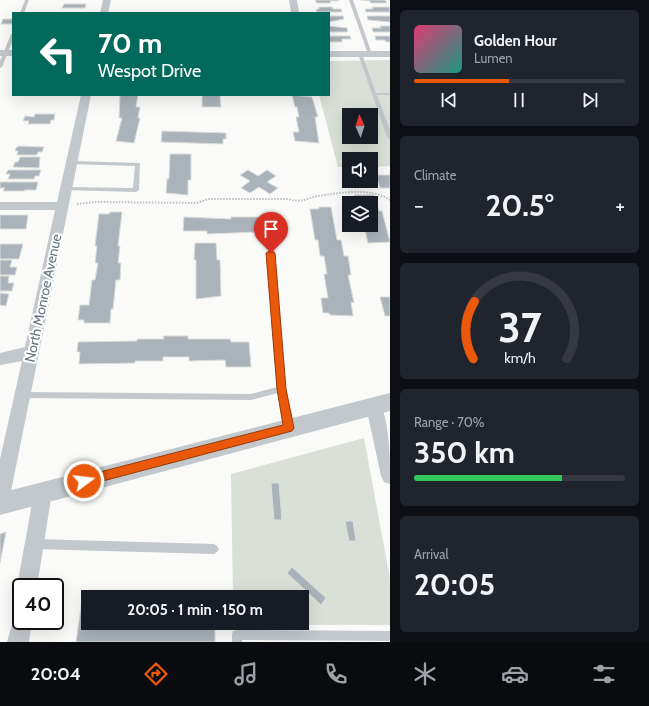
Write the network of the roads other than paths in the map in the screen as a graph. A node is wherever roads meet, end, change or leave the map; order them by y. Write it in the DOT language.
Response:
graph roads {
  1 [pos="27,0"];
  2 [pos="107,0"];
  3 [pos="293,0"];
  4 [pos="351,0"];
  5 [pos="22,12"];
  6 [pos="104,12"];
  7 [pos="295,12"];
  8 [pos="12,38"];
  9 [pos="6,53"];
  10 [pos="330,54"];
  11 [pos="365,54"];
  12 [pos="390,54"];
  13 [pos="0,67"];
  14 [pos="374,94"];
  15 [pos="390,94"];
  16 [pos="86,96"];
  17 [pos="390,137"];
  18 [pos="72,163"];
  19 [pos="66,189"];
  20 [pos="0,206"];
  21 [pos="63,206"];
  22 [pos="271,253"];
  23 [pos="32,352"];
  24 [pos="0,359"];
  25 [pos="282,389"];
  26 [pos="23,395"];
  27 [pos="382,404"];
  28 [pos="288,428"];
  29 [pos="390,476"];
  30 [pos="43,492"];
  31 [pos="0,501"];
  32 [pos="0,504"];
  33 [pos="34,544"];
  34 [pos="214,549"];
  35 [pos="28,578"];
  36 [pos="20,630"];
  37 [pos="390,636"];
  38 [pos="237,638"];
  39 [pos="18,642"];
  1 -- 5 [label="lane"];
  2 -- 6 [label="street"];
  3 -- 7 [label="street"];
  4 -- 11 [label="lane"];
  8 -- 9 [label="lane"];
  9 -- 13 [label="lane"];
  10 -- 11 [label="street"];
  11 -- 12 [label="street"];
  11 -- 14 [label="lane"];
  14 -- 15 [label="lane"];
  14 -- 17 [label="lane"];
  16 -- 18 [label="street, North Monroe Avenue"];
  18 -- 19 [label="street, North Monroe Avenue"];
  18 -- 19 [label="lane"];
  19 -- 21 [label="street, North Monroe Avenue"];
  20 -- 21 [label="street"];
  21 -- 23 [label="street, North Monroe Avenue"];
  22 -- 25 [label="lane"];
  23 -- 24 [label="street"];
  23 -- 26 [label="street, North Monroe Avenue"];
  25 -- 26 [label="lane"];
  25 -- 28 [label="lane"];
  26 -- 31 [label="street, North Monroe Avenue"];
  27 -- 28 [label="street"];
  27 -- 29 [label="street"];
  28 -- 30 [label="street"];
  30 -- 32 [label="street"];
  30 -- 33 [label="street"];
  33 -- 34 [label="lane"];
  33 -- 35 [label="street"];
  36 -- 39 [label="street"];
  37 -- 38 [label="lane"];
}
